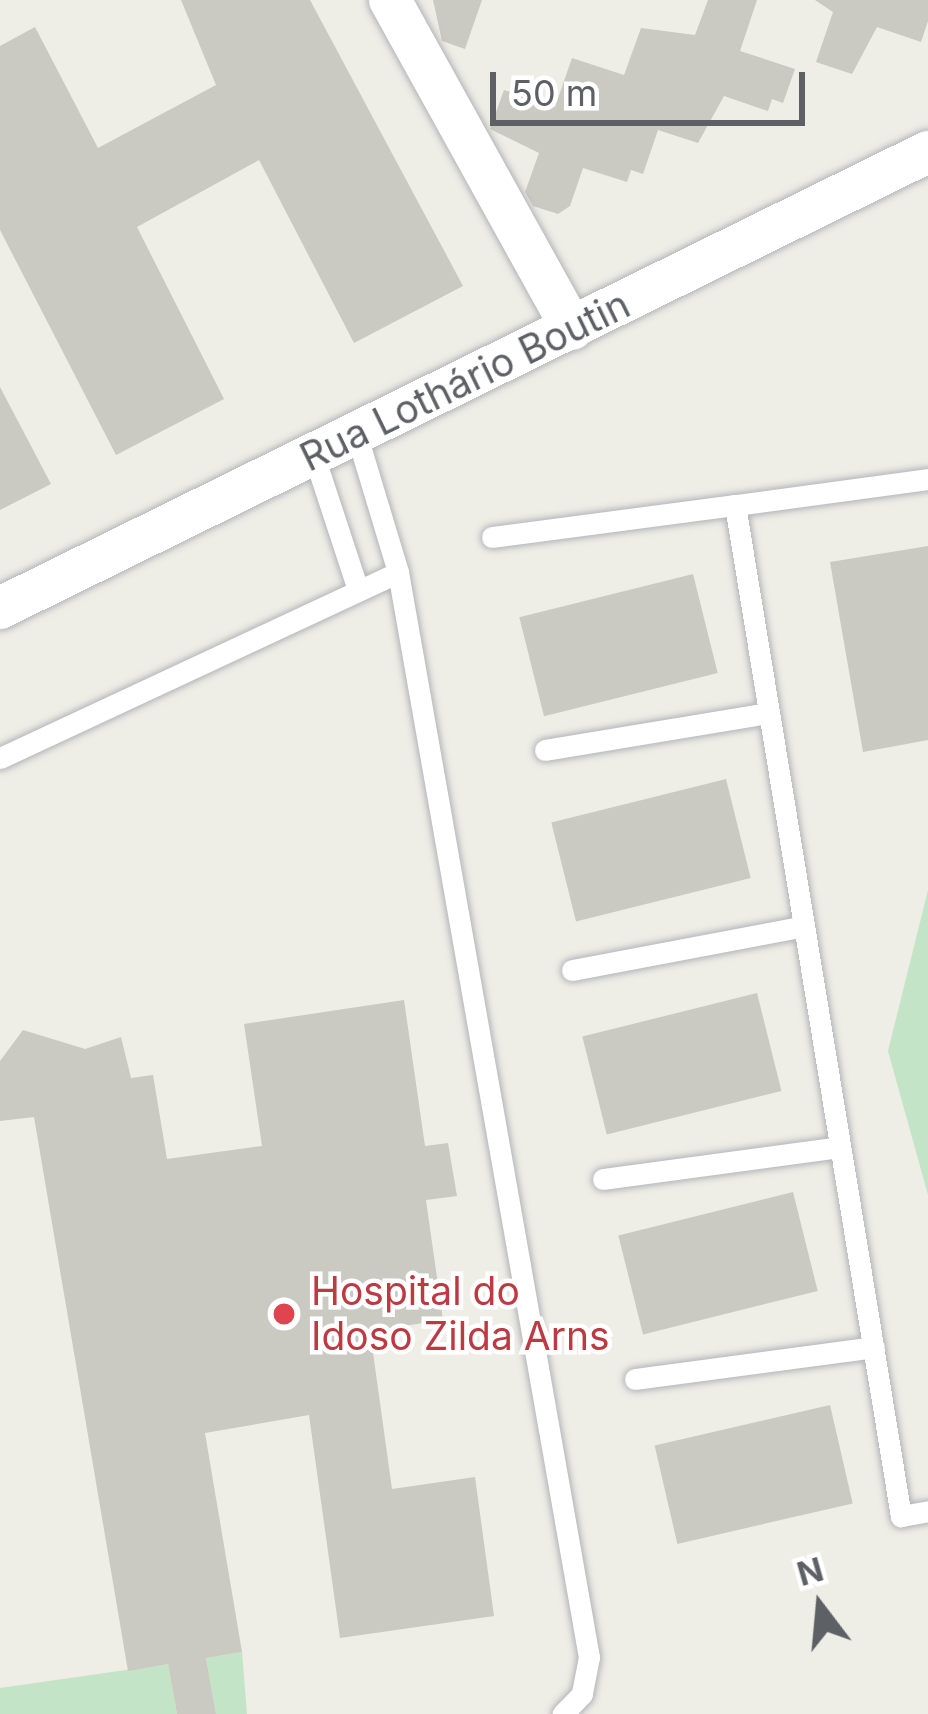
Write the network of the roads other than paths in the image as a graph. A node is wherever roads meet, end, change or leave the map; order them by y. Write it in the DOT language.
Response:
graph roads {
  1 [pos="390,0"];
  2 [pos="928,152"];
  3 [pos="572,329"];
  4 [pos="357,436"];
  5 [pos="314,456"];
  6 [pos="928,479"];
  7 [pos="735,505"];
  8 [pos="492,537"];
  9 [pos="398,572"];
  10 [pos="358,590"];
  11 [pos="0,608"];
  12 [pos="769,713"];
  13 [pos="545,750"];
  14 [pos="0,758"];
  15 [pos="804,926"];
  16 [pos="572,970"];
  17 [pos="840,1147"];
  18 [pos="603,1179"];
  19 [pos="874,1347"];
  20 [pos="635,1379"];
  21 [pos="928,1510"];
  22 [pos="562,1714"];
  1 -- 3 [label="street"];
  2 -- 3 [label="street, Rua Lothário Boutin"];
  3 -- 4 [label="street, Rua Lothário Boutin"];
  4 -- 5 [label="street, Rua Lothário Boutin"];
  4 -- 9 [label="lane"];
  5 -- 10 [label="lane"];
  5 -- 11 [label="street, Rua Lothário Boutin"];
  6 -- 7 [label="lane"];
  7 -- 8 [label="lane"];
  7 -- 12 [label="lane"];
  9 -- 10 [label="lane"];
  9 -- 22 [label="lane"];
  10 -- 14 [label="lane"];
  12 -- 13 [label="lane"];
  12 -- 15 [label="lane"];
  15 -- 16 [label="lane"];
  15 -- 17 [label="lane"];
  17 -- 18 [label="lane"];
  17 -- 19 [label="lane"];
  19 -- 20 [label="lane"];
  19 -- 21 [label="lane"];
}
